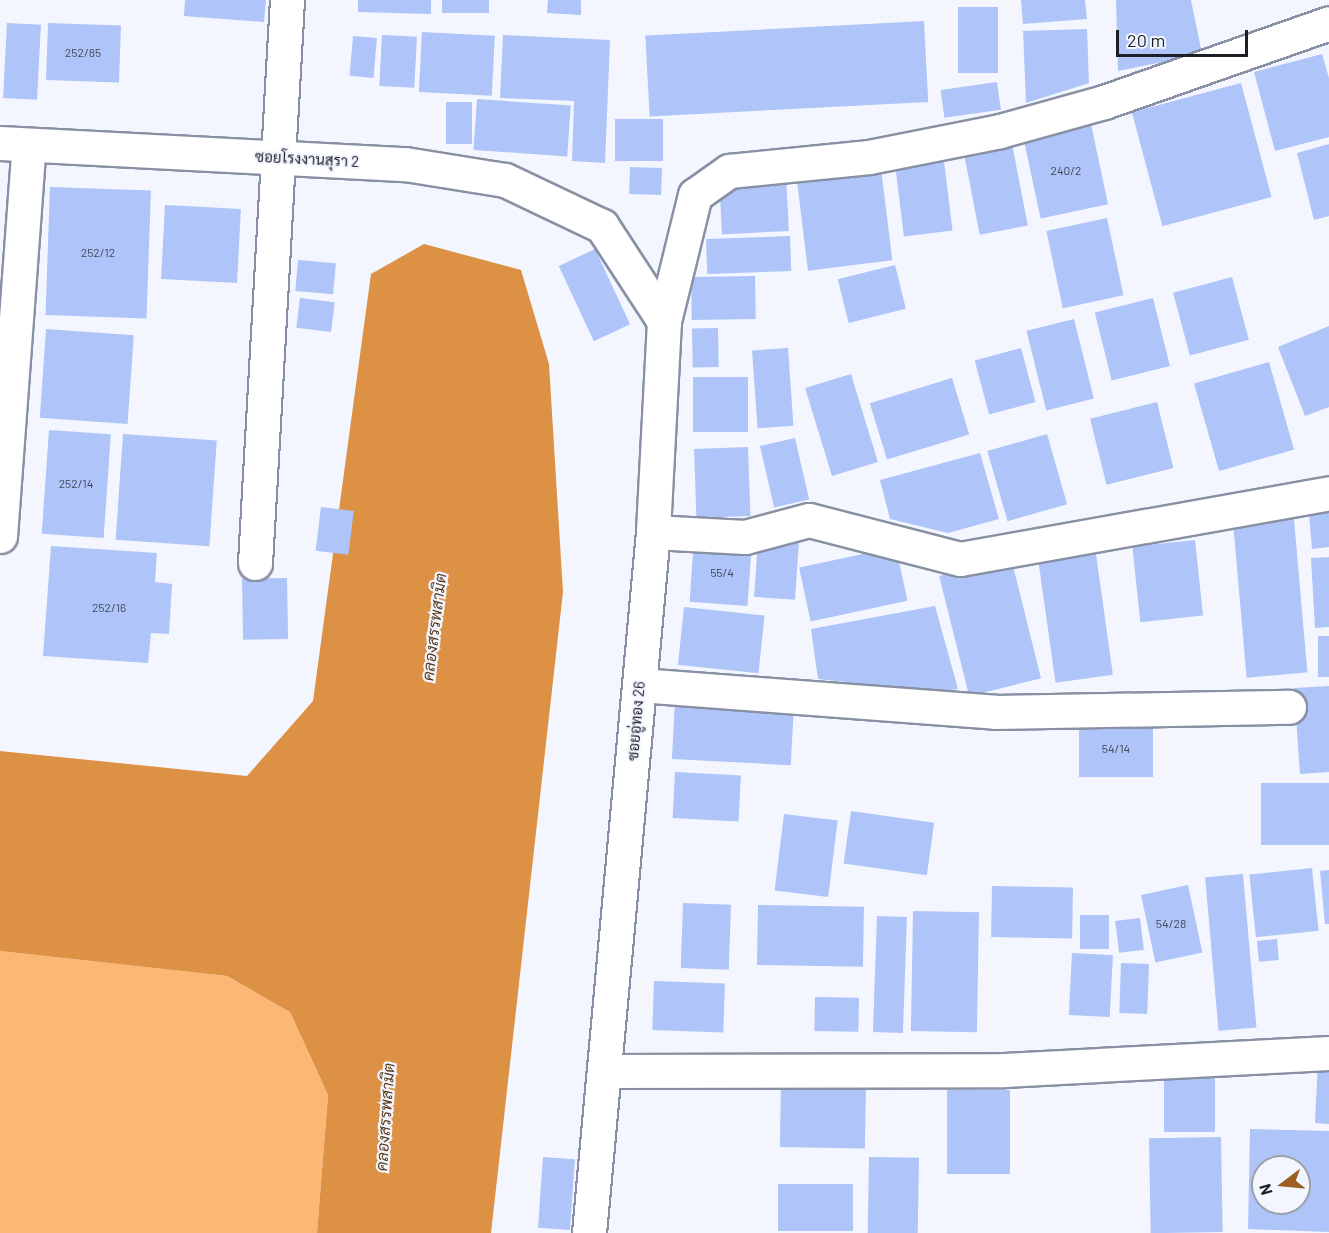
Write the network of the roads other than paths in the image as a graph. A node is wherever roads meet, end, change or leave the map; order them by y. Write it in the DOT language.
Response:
graph roads {
  1 [pos="286,0"];
  2 [pos="1329,23"];
  3 [pos="15,144"];
  4 [pos="278,157"];
  5 [pos="664,321"];
  6 [pos="1329,493"];
  7 [pos="653,532"];
  8 [pos="0,536"];
  9 [pos="255,563"];
  10 [pos="639,685"];
  11 [pos="1288,707"];
  12 [pos="1329,1053"];
  13 [pos="604,1071"];
  14 [pos="589,1233"];
  1 -- 4 [label="street"];
  2 -- 5 [label="street, ซอยอู่ทอง 26"];
  3 -- 4 [label="street, ซอยโรงงานสุรา 2"];
  3 -- 8 [label="street"];
  4 -- 5 [label="street, ซอยโรงงานสุรา 2"];
  4 -- 9 [label="street"];
  5 -- 7 [label="street, ซอยอู่ทอง 26"];
  6 -- 7 [label="street"];
  7 -- 10 [label="street, ซอยอู่ทอง 26"];
  10 -- 11 [label="street"];
  10 -- 13 [label="street, ซอยอู่ทอง 26"];
  12 -- 13 [label="street"];
  13 -- 14 [label="street, ซอยอู่ทอง 26"];
}
